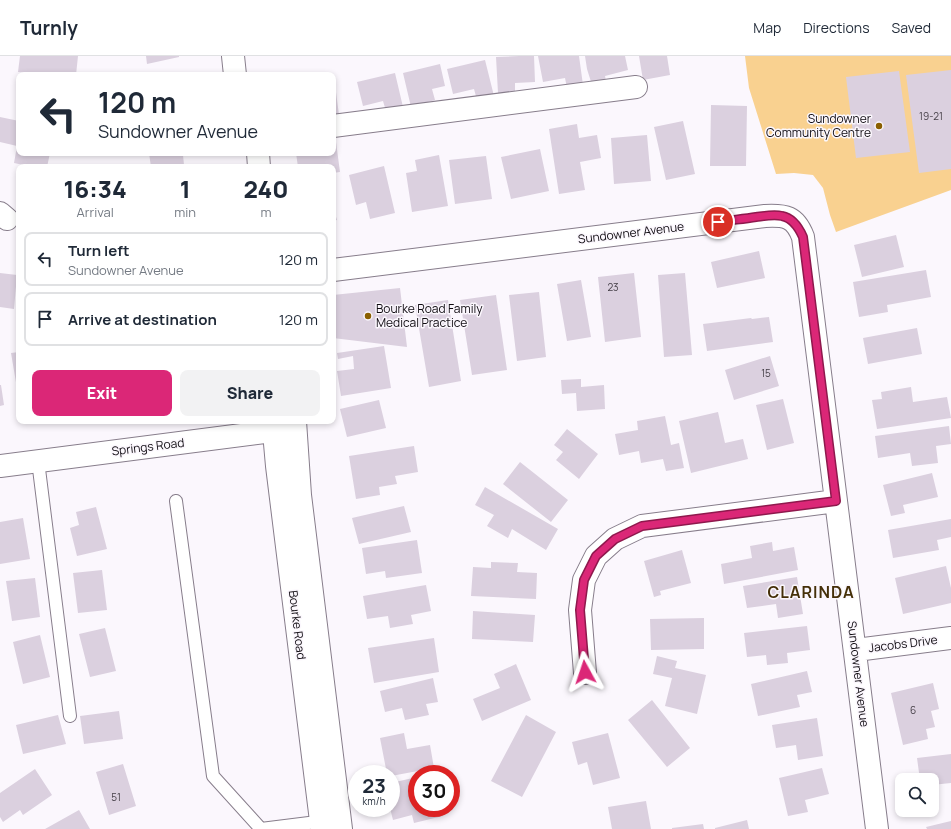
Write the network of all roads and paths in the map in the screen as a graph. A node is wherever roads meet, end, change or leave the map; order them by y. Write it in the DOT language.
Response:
graph roads {
  1 [pos="233,56"];
  2 [pos="246,56"];
  3 [pos="236,72"];
  4 [pos="248,72"];
  5 [pos="636,87"];
  6 [pos="336,126"];
  7 [pos="336,270"];
  8 [pos="296,424"];
  9 [pos="274,426"];
  10 [pos="38,461"];
  11 [pos="0,466"];
  12 [pos="176,501"];
  13 [pos="836,501"];
  14 [pos="951,638"];
  15 [pos="856,650"];
  16 [pos="585,672"];
  17 [pos="70,716"];
  18 [pos="331,824"];
  19 [pos="261,829"];
  20 [pos="877,829"];
  1 -- 3 [label="street"];
  2 -- 4 [label="street"];
  5 -- 6 [label="street"];
  7 -- 13 [label="street, Sundowner Avenue"];
  8 -- 9 [label="street, Springs Road"];
  8 -- 18 [label="street, Bourke Road"];
  9 -- 10 [label="street, Springs Road"];
  9 -- 18 [label="street, Bourke Road"];
  10 -- 11 [label="street, Springs Road"];
  10 -- 17 [label="lane"];
  12 -- 19 [label="lane"];
  13 -- 15 [label="street, Sundowner Avenue"];
  13 -- 16 [label="street"];
  14 -- 15 [label="street, Jacobs Drive"];
  15 -- 20 [label="street, Sundowner Avenue"];
  18 -- 19 [label="lane"];
}
